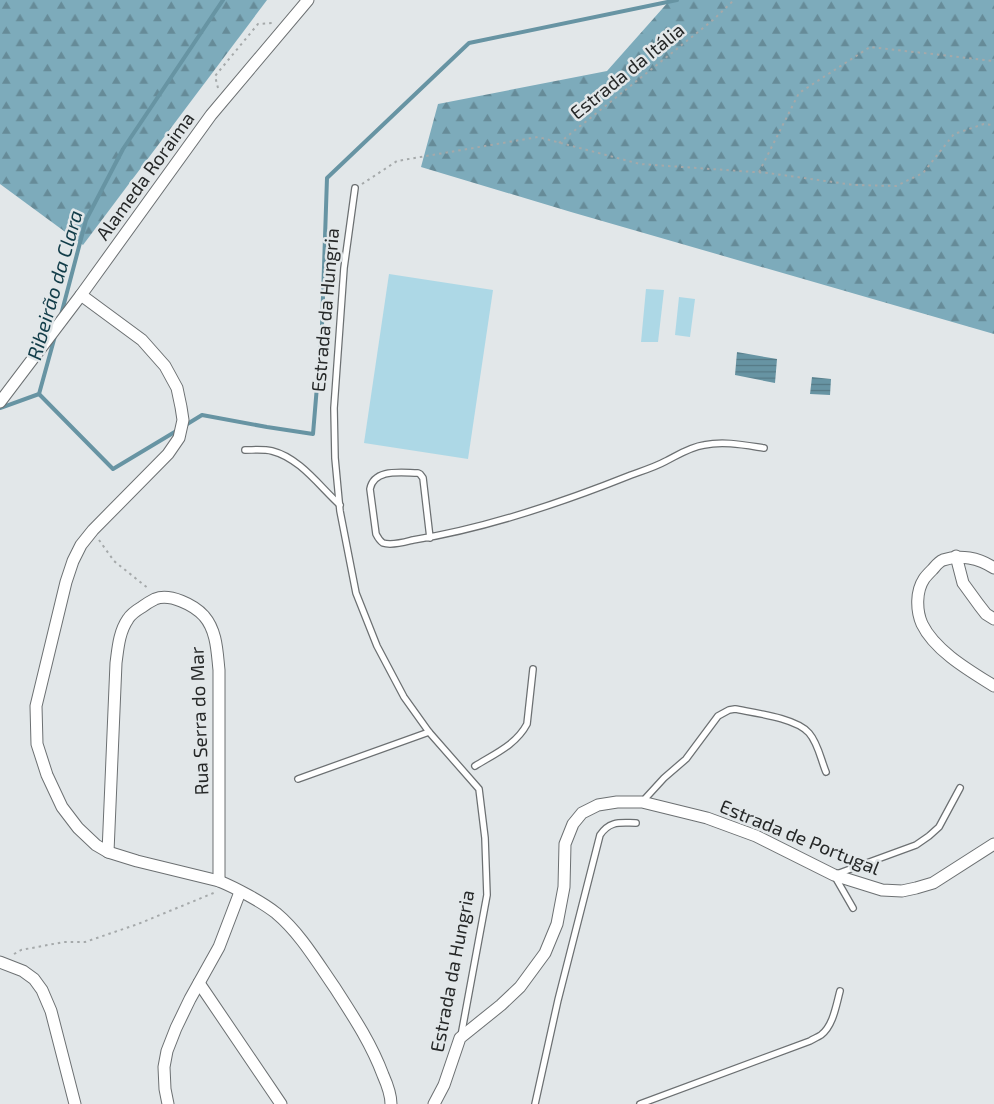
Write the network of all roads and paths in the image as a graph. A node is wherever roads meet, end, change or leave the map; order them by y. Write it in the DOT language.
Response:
graph roads {
  1 [pos="308,0"];
  2 [pos="734,0"];
  3 [pos="290,22"];
  4 [pos="994,61"];
  5 [pos="222,102"];
  6 [pos="994,125"];
  7 [pos="559,143"];
  8 [pos="759,172"];
  9 [pos="355,188"];
  10 [pos="81,295"];
  11 [pos="0,402"];
  12 [pos="764,448"];
  13 [pos="245,450"];
  14 [pos="340,505"];
  15 [pos="93,530"];
  16 [pos="430,538"];
  17 [pos="956,556"];
  18 [pos="994,568"];
  19 [pos="157,598"];
  20 [pos="994,619"];
  21 [pos="533,670"];
  22 [pos="994,686"];
  23 [pos="429,732"];
  24 [pos="475,766"];
  25 [pos="826,772"];
  26 [pos="298,779"];
  27 [pos="960,788"];
  28 [pos="642,802"];
  29 [pos="636,823"];
  30 [pos="994,844"];
  31 [pos="108,852"];
  32 [pos="834,875"];
  33 [pos="219,881"];
  34 [pos="235,889"];
  35 [pos="852,908"];
  36 [pos="1,962"];
  37 [pos="199,983"];
  38 [pos="840,992"];
  39 [pos="460,1038"];
  40 [pos="75,1104"];
  41 [pos="168,1104"];
  42 [pos="281,1104"];
  43 [pos="391,1104"];
  44 [pos="434,1104"];
  45 [pos="535,1104"];
  46 [pos="640,1104"];
  1 -- 3 [label="street, Alameda Roraima"];
  2 -- 7 [label="path, Estrada da Itália"];
  3 -- 5 [label="street, Alameda Roraima"];
  3 -- 5 [label="path"];
  4 -- 8 [label="path"];
  5 -- 10 [label="street, Alameda Roraima"];
  6 -- 8 [label="path"];
  7 -- 8 [label="path"];
  7 -- 9 [label="path"];
  9 -- 14 [label="lane, Estrada da Hungria"];
  10 -- 11 [label="street, Alameda Roraima"];
  10 -- 15 [label="street"];
  12 -- 16 [label="lane"];
  13 -- 14 [label="lane"];
  14 -- 23 [label="lane, Estrada da Hungria"];
  15 -- 19 [label="path"];
  15 -- 31 [label="street"];
  16 -- 16 [label="lane"];
  17 -- 18 [label="street"];
  17 -- 20 [label="street"];
  17 -- 22 [label="street"];
  19 -- 31 [label="street"];
  19 -- 33 [label="street, Rua Serra do Mar"];
  21 -- 24 [label="lane"];
  23 -- 26 [label="lane"];
  23 -- 39 [label="lane, Estrada da Hungria"];
  25 -- 28 [label="lane"];
  27 -- 32 [label="lane"];
  28 -- 32 [label="street, Estrada de Portugal"];
  28 -- 39 [label="street, Estrada de Portugal"];
  29 -- 45 [label="lane"];
  30 -- 32 [label="street, Estrada de Portugal"];
  31 -- 33 [label="street"];
  32 -- 35 [label="lane"];
  33 -- 34 [label="street"];
  34 -- 36 [label="path"];
  34 -- 37 [label="street"];
  34 -- 43 [label="street"];
  36 -- 40 [label="street"];
  37 -- 41 [label="street"];
  37 -- 42 [label="street"];
  38 -- 46 [label="lane"];
  39 -- 44 [label="street, Estrada da Hungria"];
}
